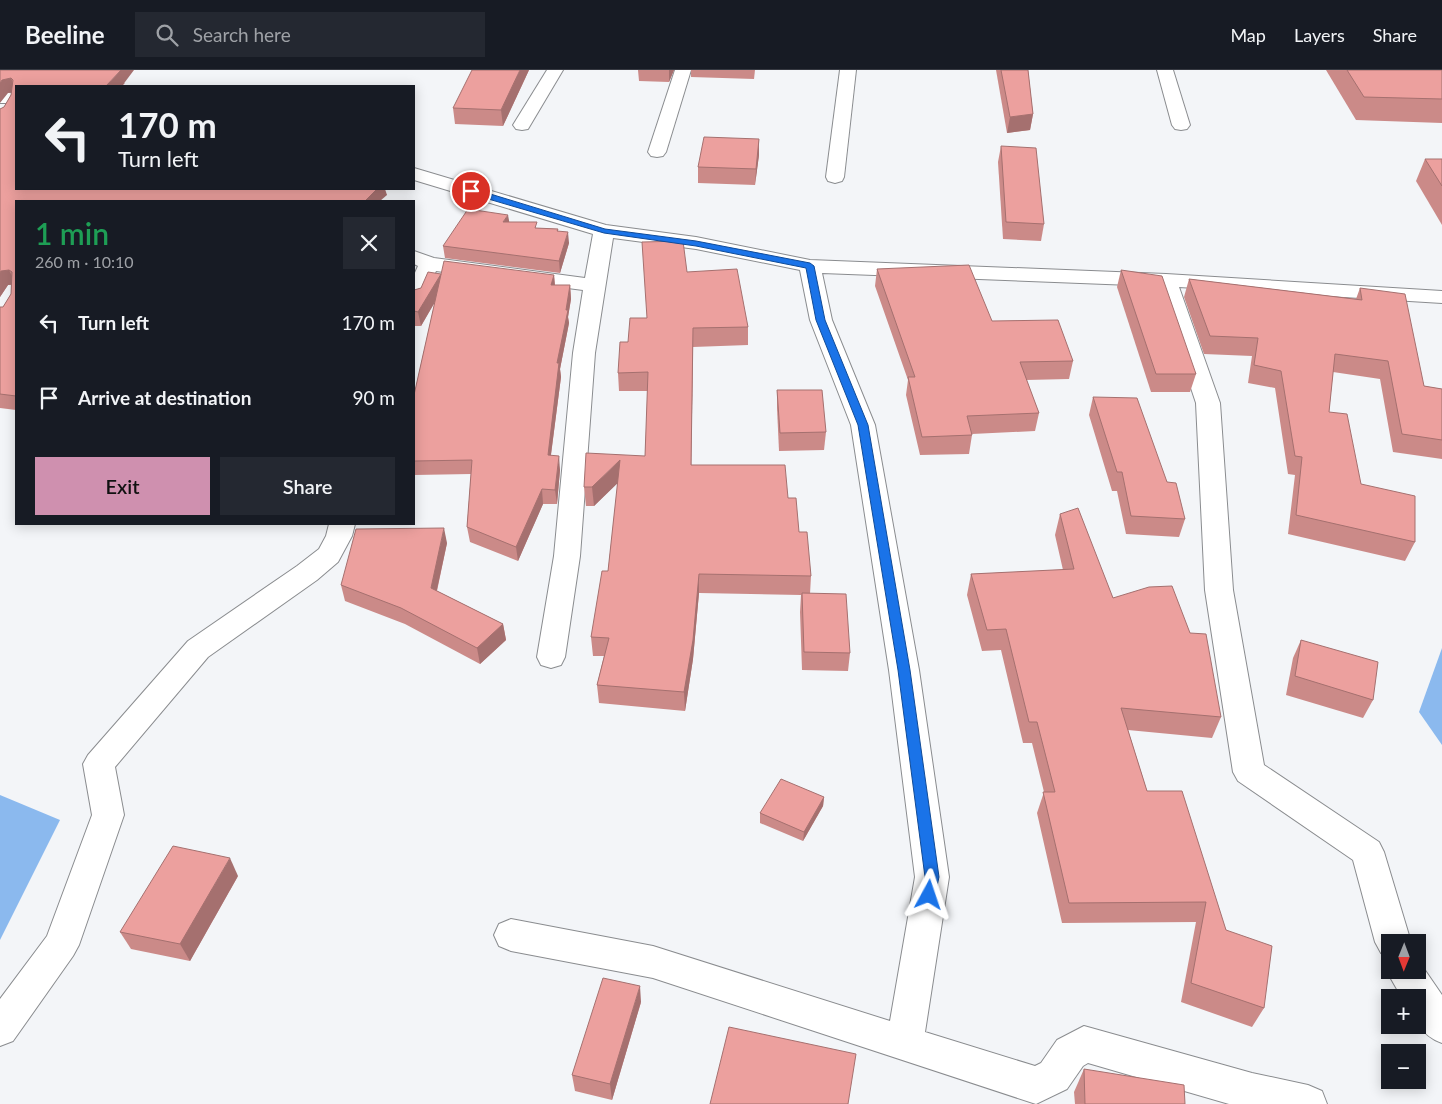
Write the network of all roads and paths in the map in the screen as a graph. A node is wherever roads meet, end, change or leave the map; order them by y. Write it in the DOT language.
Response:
graph roads {
  1 [pos="555,70"];
  2 [pos="683,70"];
  3 [pos="848,70"];
  4 [pos="1165,70"];
  5 [pos="10,98"];
  6 [pos="0,118"];
  7 [pos="1181,125"];
  8 [pos="522,126"];
  9 [pos="657,152"];
  10 [pos="415,174"];
  11 [pos="835,177"];
  12 [pos="604,231"];
  13 [pos="422,260"];
  14 [pos="810,266"];
  15 [pos="1166,280"];
  16 [pos="594,285"];
  17 [pos="415,296"];
  18 [pos="1442,297"];
  19 [pos="342,525"];
  20 [pos="551,658"];
  21 [pos="1392,934"];
  22 [pos="511,935"];
  23 [pos="1410,979"];
  24 [pos="1442,1026"];
  25 [pos="0,1029"];
  26 [pos="905,1043"];
  27 [pos="1035,1095"];
  28 [pos="1308,1104"];
  1 -- 8 [label="street"];
  2 -- 9 [label="street"];
  3 -- 11 [label="street"];
  4 -- 7 [label="street"];
  5 -- 6 [label="street"];
  10 -- 12 [label="street"];
  12 -- 14 [label="street"];
  12 -- 16 [label="street"];
  13 -- 16 [label="street"];
  13 -- 17 [label="street"];
  14 -- 15 [label="street"];
  14 -- 26 [label="street"];
  15 -- 18 [label="street"];
  15 -- 21 [label="street"];
  16 -- 20 [label="street"];
  19 -- 25 [label="street"];
  22 -- 26 [label="street"];
  23 -- 24 [label="street"];
  26 -- 27 [label="street"];
  27 -- 28 [label="street"];
}
